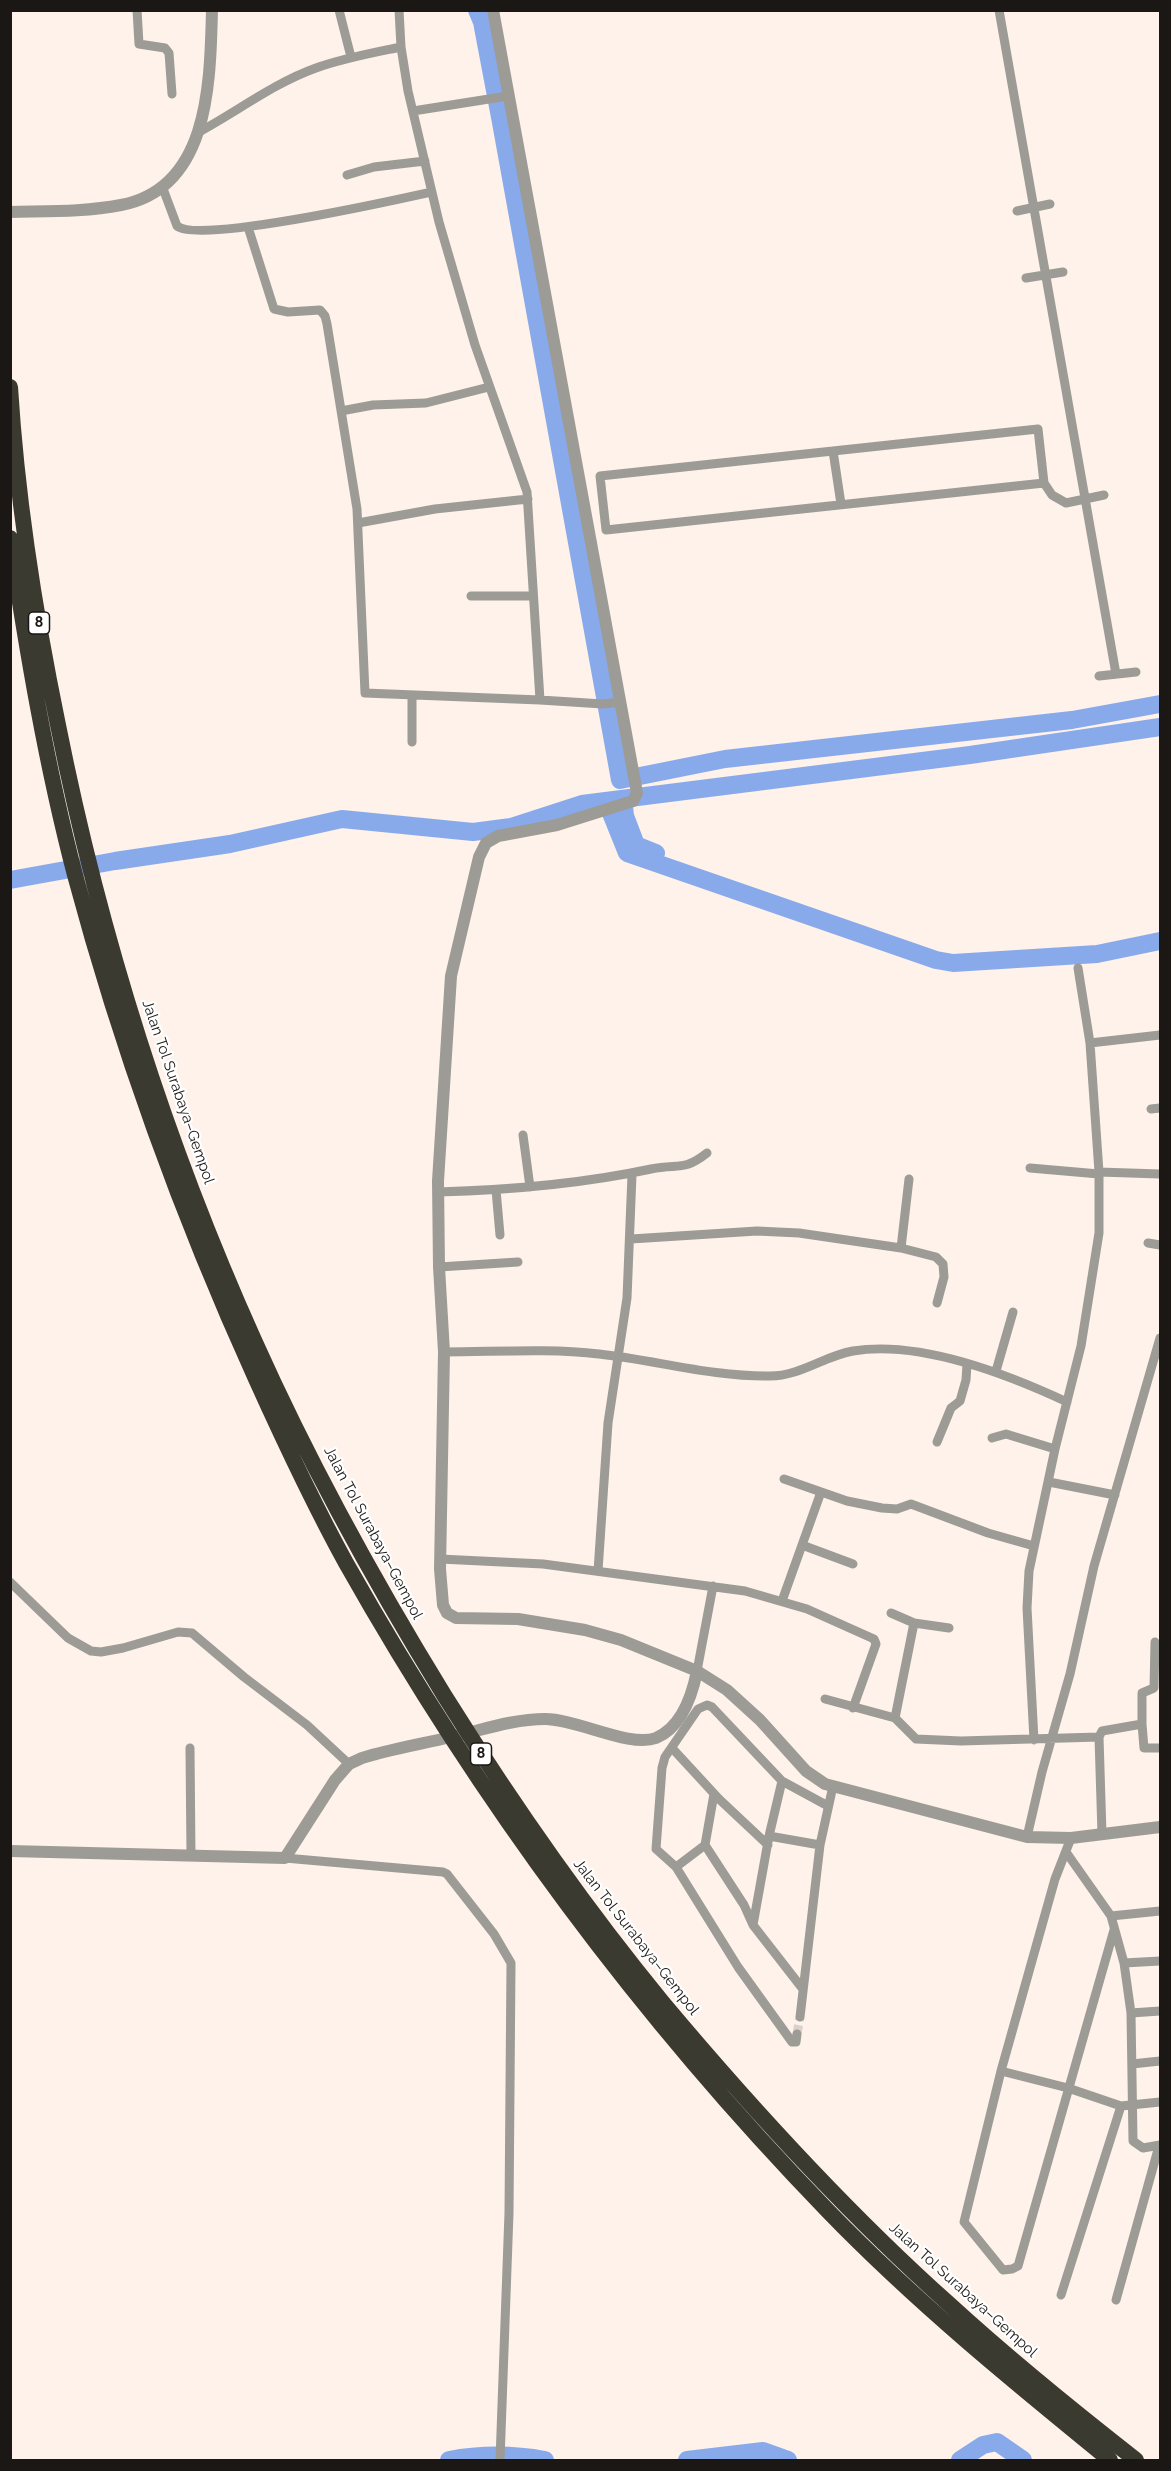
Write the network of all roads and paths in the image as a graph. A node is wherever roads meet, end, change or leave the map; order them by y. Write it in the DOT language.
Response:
graph roads {
  1 [pos="137,10"];
  2 [pos="212,10"];
  3 [pos="339,10"];
  4 [pos="399,10"];
  5 [pos="493,10"];
  6 [pos="999,10"];
  7 [pos="401,47"];
  8 [pos="351,57"];
  9 [pos="172,94"];
  10 [pos="507,97"];
  11 [pos="413,111"];
  12 [pos="199,132"];
  13 [pos="425,161"];
  14 [pos="347,175"];
  15 [pos="162,186"];
  16 [pos="432,192"];
  17 [pos="1050,204"];
  18 [pos="1033,208"];
  19 [pos="1017,211"];
  20 [pos="10,212"];
  21 [pos="248,227"];
  22 [pos="1063,272"];
  23 [pos="1044,275"];
  24 [pos="1026,278"];
  25 [pos="10,387"];
  26 [pos="489,387"];
  27 [pos="341,411"];
  28 [pos="833,451"];
  29 [pos="1044,483"];
  30 [pos="1104,495"];
  31 [pos="528,499"];
  32 [pos="1086,499"];
  33 [pos="841,504"];
  34 [pos="358,523"];
  35 [pos="10,538"];
  36 [pos="471,596"];
  37 [pos="532,596"];
  38 [pos="1136,672"];
  39 [pos="1116,674"];
  40 [pos="1099,676"];
  41 [pos="412,696"];
  42 [pos="540,700"];
  43 [pos="618,702"];
  44 [pos="412,742"];
  45 [pos="81,866"];
  46 [pos="1078,968"];
  47 [pos="1161,1035"];
  48 [pos="1090,1043"];
  49 [pos="524,1135"];
  50 [pos="707,1153"];
  51 [pos="1030,1168"];
  52 [pos="1099,1173"];
  53 [pos="1161,1174"];
  54 [pos="632,1175"];
  55 [pos="909,1179"];
  56 [pos="530,1187"];
  57 [pos="496,1190"];
  58 [pos="438,1192"];
  59 [pos="500,1235"];
  60 [pos="631,1239"];
  61 [pos="1148,1243"];
  62 [pos="1161,1245"];
  63 [pos="901,1248"];
  64 [pos="518,1262"];
  65 [pos="439,1267"];
  66 [pos="936,1303"];
  67 [pos="1013,1312"];
  68 [pos="1161,1338"];
  69 [pos="444,1352"];
  70 [pos="619,1356"];
  71 [pos="967,1364"];
  72 [pos="996,1371"];
  73 [pos="1068,1401"];
  74 [pos="992,1438"];
  75 [pos="937,1442"];
  76 [pos="1055,1449"];
  77 [pos="784,1479"];
  78 [pos="1049,1482"];
  79 [pos="821,1492"];
  80 [pos="1115,1495"];
  81 [pos="802,1545"];
  82 [pos="1034,1546"];
  83 [pos="440,1559"];
  84 [pos="853,1564"];
  85 [pos="598,1571"];
  86 [pos="10,1582"];
  87 [pos="713,1586"];
  88 [pos="782,1601"];
  89 [pos="891,1613"];
  90 [pos="914,1623"];
  91 [pos="949,1628"];
  92 [pos="1155,1642"];
  93 [pos="697,1671"];
  94 [pos="825,1699"];
  95 [pos="853,1708"];
  96 [pos="895,1718"];
  97 [pos="1142,1724"];
  98 [pos="1099,1737"];
  99 [pos="1051,1739"];
  100 [pos="1034,1740"];
  101 [pos="190,1748"];
  102 [pos="672,1748"];
  103 [pos="1161,1748"];
  104 [pos="349,1764"];
  105 [pos="782,1780"];
  106 [pos="833,1786"];
  107 [pos="714,1794"];
  108 [pos="828,1806"];
  109 [pos="1161,1827"];
  110 [pos="1102,1833"];
  111 [pos="1028,1837"];
  112 [pos="1071,1838"];
  113 [pos="768,1841"];
  114 [pos="705,1845"];
  115 [pos="820,1845"];
  116 [pos="191,1849"];
  117 [pos="10,1851"];
  118 [pos="1066,1852"];
  119 [pos="285,1858"];
  120 [pos="676,1867"];
  121 [pos="1161,1911"];
  122 [pos="1111,1916"];
  123 [pos="753,1925"];
  124 [pos="1114,1930"];
  125 [pos="1161,1961"];
  126 [pos="1124,1963"];
  127 [pos="802,1988"];
  128 [pos="1161,2011"];
  129 [pos="1131,2013"];
  130 [pos="800,2017"];
  131 [pos="797,2034"];
  132 [pos="1161,2061"];
  133 [pos="1132,2064"];
  134 [pos="1001,2071"];
  135 [pos="1068,2088"];
  136 [pos="1161,2102"];
  137 [pos="1131,2104"];
  138 [pos="1121,2106"];
  139 [pos="1160,2146"];
  140 [pos="1158,2160"];
  141 [pos="1061,2295"];
  142 [pos="1116,2300"];
  143 [pos="500,2460"];
  144 [pos="1110,2460"];
  145 [pos="1136,2460"];
  1 -- 9 [label="street"];
  2 -- 12 [label="street"];
  3 -- 8 [label="street"];
  4 -- 7 [label="street"];
  5 -- 10 [label="street"];
  6 -- 18 [label="street"];
  7 -- 8 [label="street"];
  7 -- 11 [label="street"];
  8 -- 12 [label="street"];
  10 -- 11 [label="street"];
  10 -- 43 [label="street"];
  11 -- 13 [label="street"];
  12 -- 15 [label="street"];
  13 -- 14 [label="street"];
  13 -- 16 [label="street"];
  15 -- 20 [label="street"];
  15 -- 21 [label="street"];
  16 -- 21 [label="street"];
  16 -- 26 [label="street"];
  17 -- 18 [label="street"];
  18 -- 19 [label="street"];
  18 -- 23 [label="street"];
  21 -- 27 [label="street"];
  22 -- 23 [label="street"];
  23 -- 24 [label="street"];
  23 -- 32 [label="street"];
  25 -- 45 [label="highway, Jalan Tol Surabaya–Gempol / 8"];
  26 -- 27 [label="street"];
  26 -- 31 [label="street"];
  27 -- 34 [label="street"];
  28 -- 29 [label="street"];
  28 -- 33 [label="street"];
  28 -- 33 [label="street"];
  29 -- 32 [label="street"];
  29 -- 33 [label="street"];
  30 -- 32 [label="street"];
  31 -- 34 [label="street"];
  31 -- 37 [label="street"];
  32 -- 39 [label="street"];
  34 -- 41 [label="street"];
  35 -- 45 [label="highway, Jalan Tol Surabaya–Gempol / 8"];
  36 -- 37 [label="street"];
  37 -- 42 [label="street"];
  38 -- 39 [label="street"];
  39 -- 40 [label="street"];
  41 -- 42 [label="street"];
  41 -- 44 [label="street"];
  42 -- 43 [label="street"];
  43 -- 58 [label="street"];
  45 -- 144 [label="highway, Jalan Tol Surabaya–Gempol / 8"];
  45 -- 145 [label="highway, Jalan Tol Surabaya–Gempol / 8"];
  46 -- 48 [label="street"];
  47 -- 48 [label="street"];
  48 -- 52 [label="street"];
  49 -- 56 [label="street"];
  50 -- 54 [label="street"];
  51 -- 52 [label="street"];
  52 -- 53 [label="street"];
  52 -- 73 [label="street"];
  54 -- 56 [label="street"];
  54 -- 60 [label="street"];
  55 -- 63 [label="street"];
  56 -- 57 [label="street"];
  57 -- 58 [label="street"];
  57 -- 59 [label="street"];
  58 -- 65 [label="street"];
  60 -- 63 [label="street"];
  60 -- 70 [label="street"];
  61 -- 62 [label="street"];
  63 -- 66 [label="street"];
  64 -- 65 [label="street"];
  65 -- 69 [label="street"];
  67 -- 72 [label="street"];
  68 -- 80 [label="street"];
  69 -- 70 [label="street"];
  69 -- 83 [label="street"];
  70 -- 71 [label="street"];
  70 -- 85 [label="street"];
  71 -- 72 [label="street"];
  71 -- 75 [label="street"];
  72 -- 73 [label="street"];
  73 -- 76 [label="street"];
  74 -- 76 [label="street"];
  76 -- 78 [label="street"];
  77 -- 79 [label="street"];
  78 -- 80 [label="street"];
  78 -- 82 [label="street"];
  79 -- 81 [label="street"];
  79 -- 82 [label="street"];
  80 -- 99 [label="street"];
  81 -- 84 [label="street"];
  81 -- 88 [label="street"];
  82 -- 100 [label="street"];
  83 -- 85 [label="street"];
  83 -- 93 [label="street"];
  85 -- 87 [label="street"];
  86 -- 104 [label="street"];
  87 -- 88 [label="street"];
  87 -- 93 [label="street"];
  88 -- 95 [label="street"];
  89 -- 90 [label="street"];
  90 -- 91 [label="street"];
  90 -- 96 [label="street"];
  92 -- 97 [label="street"];
  93 -- 104 [label="street"];
  93 -- 106 [label="street"];
  94 -- 95 [label="street"];
  95 -- 96 [label="street"];
  96 -- 100 [label="street"];
  97 -- 98 [label="street"];
  97 -- 103 [label="street"];
  98 -- 99 [label="street"];
  98 -- 110 [label="street"];
  99 -- 100 [label="street"];
  99 -- 111 [label="street"];
  101 -- 116 [label="street"];
  102 -- 105 [label="street"];
  102 -- 107 [label="street"];
  102 -- 120 [label="street"];
  104 -- 119 [label="street"];
  105 -- 108 [label="street"];
  105 -- 113 [label="street"];
  106 -- 108 [label="street"];
  106 -- 111 [label="street"];
  107 -- 113 [label="street"];
  107 -- 114 [label="street"];
  108 -- 115 [label="street"];
  109 -- 110 [label="street"];
  110 -- 112 [label="street"];
  111 -- 112 [label="street"];
  112 -- 118 [label="street"];
  113 -- 115 [label="street"];
  113 -- 123 [label="street"];
  114 -- 120 [label="street"];
  114 -- 123 [label="street"];
  115 -- 127 [label="street"];
  116 -- 117 [label="street"];
  116 -- 119 [label="street"];
  118 -- 122 [label="street"];
  118 -- 134 [label="street"];
  119 -- 143 [label="street"];
  120 -- 131 [label="street"];
  121 -- 122 [label="street"];
  122 -- 124 [label="street"];
  123 -- 127 [label="street"];
  124 -- 126 [label="street"];
  124 -- 135 [label="street"];
  125 -- 126 [label="street"];
  126 -- 129 [label="street"];
  127 -- 130 [label="street"];
  128 -- 129 [label="street"];
  129 -- 133 [label="street"];
  132 -- 133 [label="street"];
  133 -- 137 [label="street"];
  134 -- 135 [label="street"];
  134 -- 135 [label="street"];
  135 -- 138 [label="street"];
  136 -- 137 [label="street"];
  137 -- 138 [label="street"];
  137 -- 139 [label="street"];
  138 -- 141 [label="street"];
  139 -- 140 [label="street"];
  140 -- 142 [label="street"];
}
